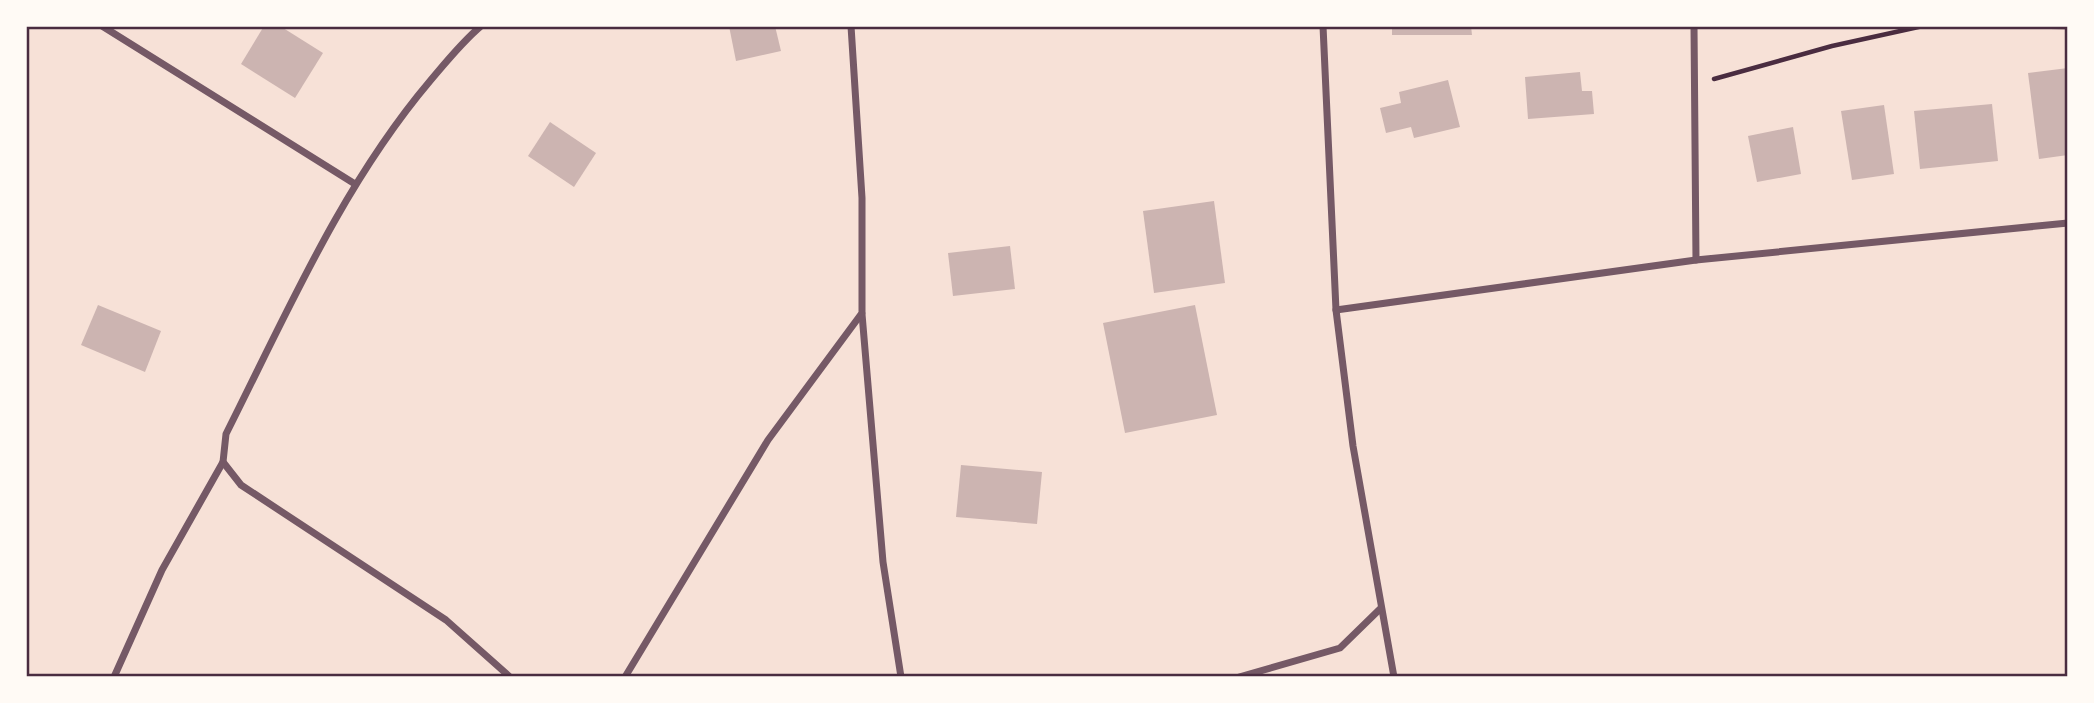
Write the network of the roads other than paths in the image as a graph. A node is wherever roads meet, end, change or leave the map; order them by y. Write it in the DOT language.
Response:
graph roads {
  1 [pos="102,26"];
  2 [pos="481,26"];
  3 [pos="851,26"];
  4 [pos="1323,26"];
  5 [pos="1694,26"];
  6 [pos="355,184"];
  7 [pos="2068,223"];
  8 [pos="1696,260"];
  9 [pos="1336,310"];
  10 [pos="862,313"];
  11 [pos="223,462"];
  12 [pos="1381,608"];
  13 [pos="114,677"];
  14 [pos="510,677"];
  15 [pos="625,677"];
  16 [pos="901,677"];
  17 [pos="1239,677"];
  18 [pos="1394,677"];
  1 -- 6 [label="street"];
  2 -- 6 [label="street"];
  3 -- 10 [label="street"];
  4 -- 9 [label="street"];
  5 -- 8 [label="street"];
  6 -- 11 [label="street"];
  7 -- 8 [label="street"];
  8 -- 9 [label="street"];
  9 -- 12 [label="street"];
  10 -- 15 [label="street"];
  10 -- 16 [label="street"];
  11 -- 13 [label="street"];
  11 -- 14 [label="street"];
  12 -- 17 [label="street"];
  12 -- 18 [label="street"];
}
